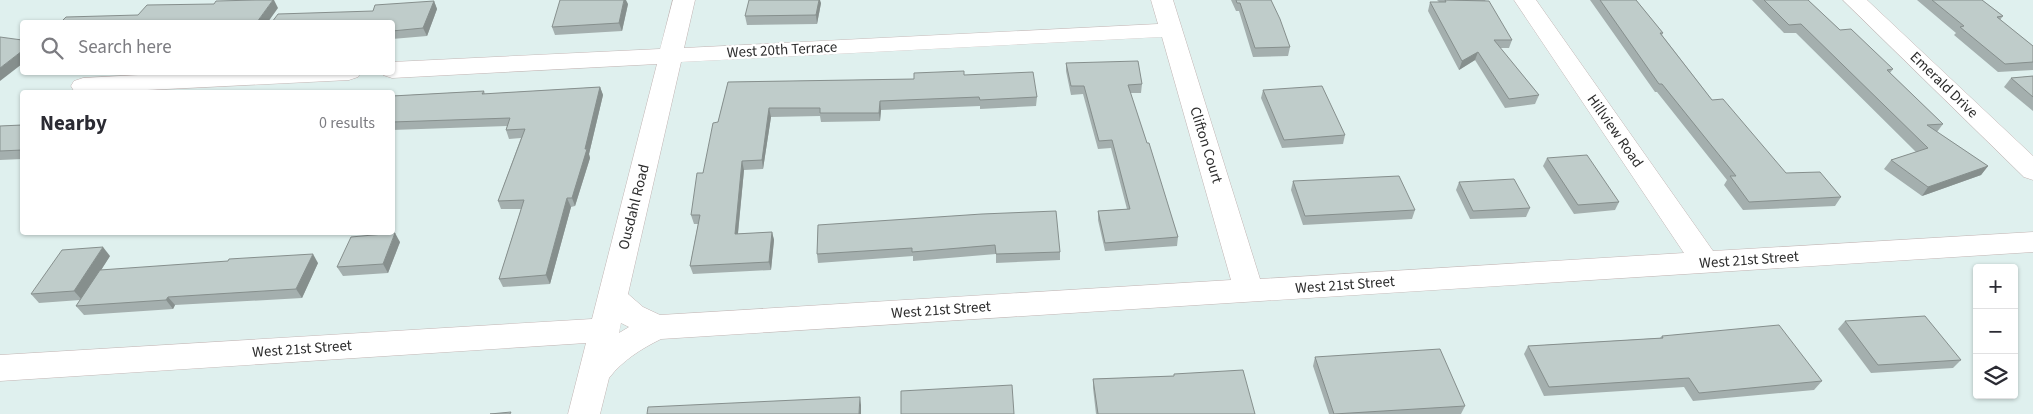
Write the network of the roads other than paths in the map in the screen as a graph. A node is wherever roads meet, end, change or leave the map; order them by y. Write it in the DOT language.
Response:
graph roads {
  1 [pos="684,0"];
  2 [pos="1162,0"];
  3 [pos="1525,0"];
  4 [pos="1854,0"];
  5 [pos="1171,30"];
  6 [pos="670,56"];
  7 [pos="395,70"];
  8 [pos="292,75"];
  9 [pos="82,86"];
  10 [pos="2033,170"];
  11 [pos="2033,242"];
  12 [pos="1705,262"];
  13 [pos="1249,291"];
  14 [pos="612,298"];
  15 [pos="658,327"];
  16 [pos="604,330"];
  17 [pos="0,368"];
  18 [pos="594,373"];
  19 [pos="584,414"];
  1 -- 6 [label="street, Ousdahl Road"];
  2 -- 5 [label="street, Clifton Court"];
  3 -- 12 [label="street, Hillview Road"];
  4 -- 10 [label="street, Emerald Drive"];
  5 -- 6 [label="street, West 20th Terrace"];
  5 -- 13 [label="street, Clifton Court"];
  6 -- 7 [label="street, West 20th Terrace"];
  6 -- 14 [label="street, Ousdahl Road"];
  8 -- 9 [label="street"];
  11 -- 12 [label="street, West 21st Street"];
  12 -- 13 [label="street, West 21st Street"];
  13 -- 15 [label="street, West 21st Street"];
  14 -- 15 [label="street, West 21st Street"];
  14 -- 16 [label="street, Ousdahl Road"];
  15 -- 18 [label="street, West 21st Street"];
  16 -- 17 [label="street, West 21st Street"];
  16 -- 18 [label="street, Ousdahl Road"];
  18 -- 19 [label="street, Ousdahl Road"];
}
